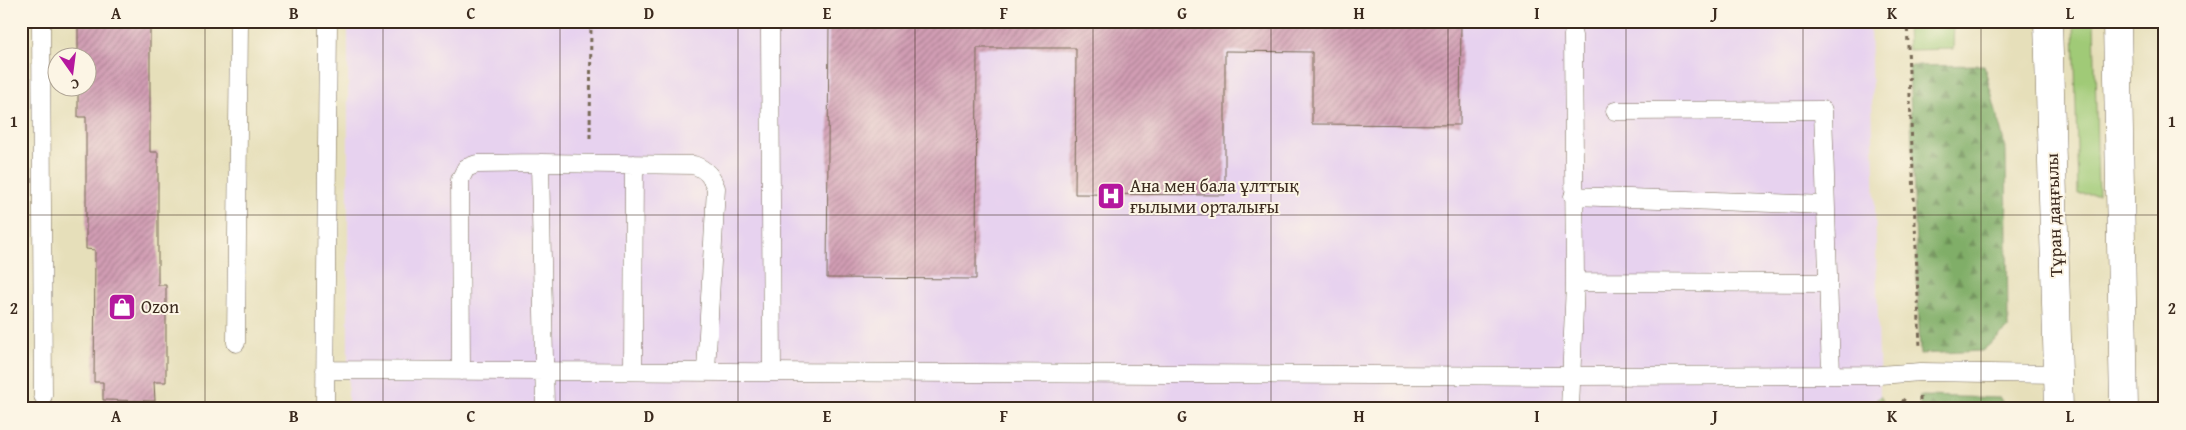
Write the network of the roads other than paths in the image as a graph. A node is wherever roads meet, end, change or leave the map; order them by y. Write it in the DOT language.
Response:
graph roads {
  1 [pos="41,21"];
  2 [pos="238,21"];
  3 [pos="328,21"];
  4 [pos="2048,21"];
  5 [pos="2117,21"];
  6 [pos="770,31"];
  7 [pos="1573,35"];
  8 [pos="1614,111"];
  9 [pos="540,163"];
  10 [pos="634,164"];
  11 [pos="1573,196"];
  12 [pos="1825,205"];
  13 [pos="1575,282"];
  14 [pos="1828,284"];
  15 [pos="236,343"];
  16 [pos="325,370"];
  17 [pos="461,371"];
  18 [pos="545,371"];
  19 [pos="633,371"];
  20 [pos="706,371"];
  21 [pos="772,372"];
  22 [pos="2059,374"];
  23 [pos="1831,375"];
  24 [pos="1572,376"];
  25 [pos="43,396"];
  26 [pos="325,409"];
  27 [pos="545,409"];
  28 [pos="1570,409"];
  29 [pos="2058,409"];
  30 [pos="2124,409"];
  1 -- 25 [label="lane"];
  2 -- 15 [label="lane"];
  3 -- 16 [label="lane"];
  4 -- 22 [label="main road, Тұран даңғылы"];
  5 -- 30 [label="main road"];
  6 -- 21 [label="lane"];
  7 -- 11 [label="lane"];
  8 -- 12 [label="lane"];
  9 -- 10 [label="lane"];
  9 -- 17 [label="lane"];
  9 -- 18 [label="lane"];
  10 -- 19 [label="lane"];
  10 -- 20 [label="lane"];
  11 -- 12 [label="lane"];
  11 -- 13 [label="lane"];
  12 -- 14 [label="lane"];
  13 -- 14 [label="lane"];
  13 -- 24 [label="lane"];
  14 -- 23 [label="lane"];
  16 -- 17 [label="lane"];
  16 -- 26 [label="lane"];
  17 -- 18 [label="lane"];
  18 -- 19 [label="lane"];
  18 -- 27 [label="lane"];
  19 -- 20 [label="lane"];
  20 -- 21 [label="lane"];
  21 -- 24 [label="lane"];
  22 -- 23 [label="lane"];
  22 -- 29 [label="main road, Тұран даңғылы"];
  23 -- 24 [label="lane"];
  24 -- 28 [label="lane"];
}
